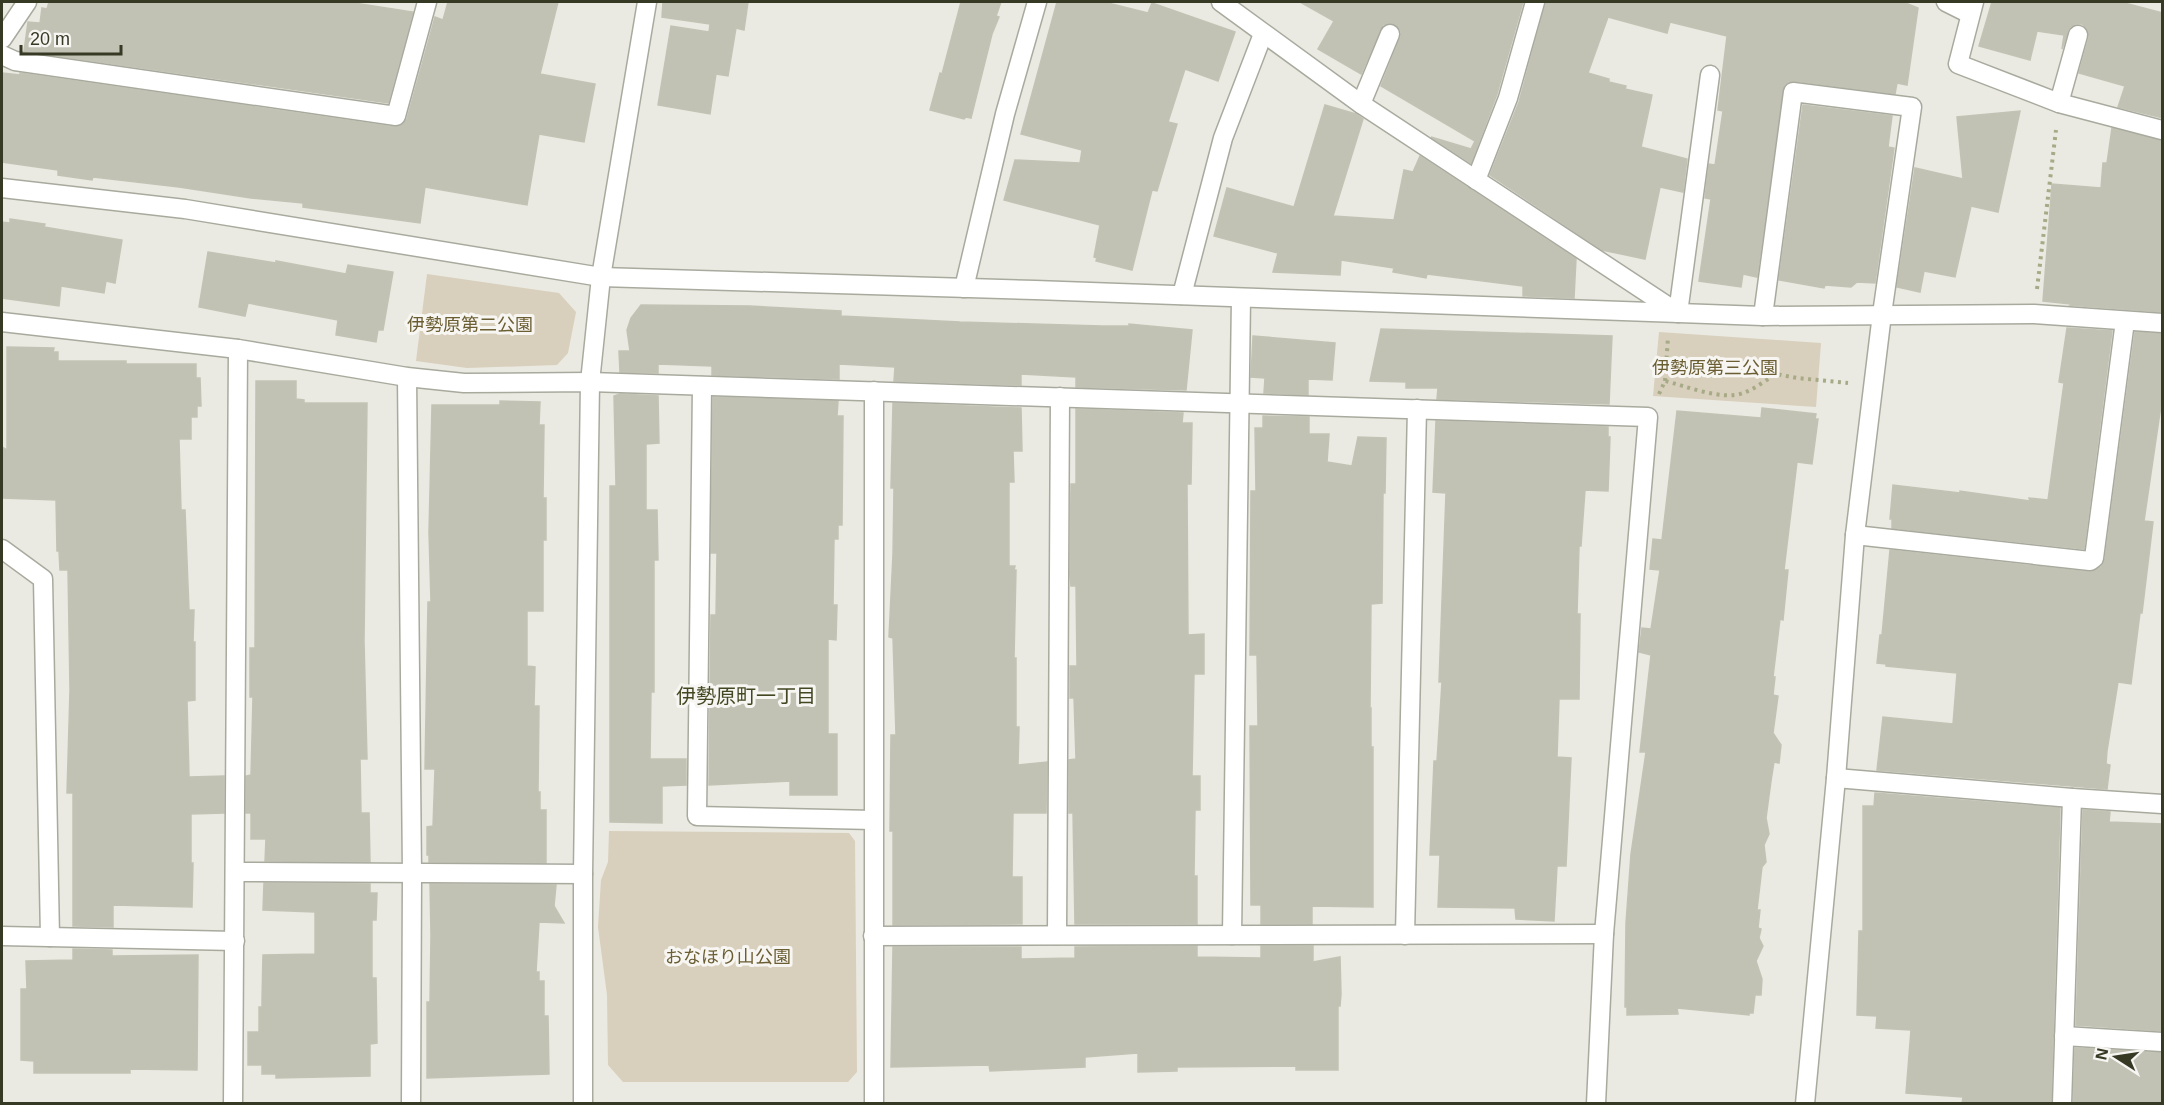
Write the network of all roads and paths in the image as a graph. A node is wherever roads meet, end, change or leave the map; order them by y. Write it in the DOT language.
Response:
graph roads {
  1 [pos="27,2"];
  2 [pos="427,2"];
  3 [pos="647,2"];
  4 [pos="1037,2"];
  5 [pos="1221,2"];
  6 [pos="1535,2"];
  7 [pos="1946,2"];
  8 [pos="1972,8"];
  9 [pos="1263,34"];
  10 [pos="1390,34"];
  11 [pos="2078,35"];
  12 [pos="2,39"];
  13 [pos="2,56"];
  14 [pos="1710,75"];
  15 [pos="2059,103"];
  16 [pos="1361,104"];
  17 [pos="2163,130"];
  18 [pos="1476,180"];
  19 [pos="2,188"];
  20 [pos="601,277"];
  21 [pos="964,288"];
  22 [pos="1182,295"];
  23 [pos="1241,298"];
  24 [pos="1882,314"];
  25 [pos="2034,314"];
  26 [pos="1763,316"];
  27 [pos="1674,320"];
  28 [pos="2125,321"];
  29 [pos="2,322"];
  30 [pos="2163,323"];
  31 [pos="238,349"];
  32 [pos="407,377"];
  33 [pos="1665,381"];
  34 [pos="590,382"];
  35 [pos="1849,383"];
  36 [pos="702,386"];
  37 [pos="874,391"];
  38 [pos="1060,397"];
  39 [pos="1239,403"];
  40 [pos="1418,409"];
  41 [pos="1648,417"];
  42 [pos="1855,535"];
  43 [pos="2,549"];
  44 [pos="1836,778"];
  45 [pos="2072,798"];
  46 [pos="2163,804"];
  47 [pos="873,820"];
  48 [pos="235,872"];
  49 [pos="412,874"];
  50 [pos="583,874"];
  51 [pos="1605,934"];
  52 [pos="1057,935"];
  53 [pos="1232,935"];
  54 [pos="1405,935"];
  55 [pos="2,936"];
  56 [pos="873,936"];
  57 [pos="50,937"];
  58 [pos="235,941"];
  59 [pos="2064,1036"];
  60 [pos="2163,1042"];
  61 [pos="233,1104"];
  62 [pos="411,1104"];
  63 [pos="583,1104"];
  64 [pos="874,1104"];
  65 [pos="1596,1104"];
  66 [pos="1806,1104"];
  67 [pos="2062,1104"];
  1 -- 12 [label="street"];
  2 -- 13 [label="street"];
  3 -- 20 [label="street"];
  4 -- 21 [label="street"];
  5 -- 9 [label="street"];
  6 -- 18 [label="street"];
  7 -- 8 [label="street"];
  8 -- 15 [label="street"];
  9 -- 16 [label="street"];
  9 -- 22 [label="street"];
  10 -- 16 [label="street"];
  11 -- 15 [label="street"];
  14 -- 27 [label="street"];
  15 -- 17 [label="street"];
  15 -- 25 [label="path"];
  16 -- 18 [label="street"];
  18 -- 27 [label="street"];
  19 -- 20 [label="street"];
  20 -- 21 [label="street"];
  20 -- 34 [label="street"];
  21 -- 22 [label="street"];
  22 -- 23 [label="street"];
  23 -- 27 [label="street"];
  23 -- 39 [label="street"];
  24 -- 25 [label="street"];
  24 -- 26 [label="street"];
  24 -- 26 [label="street"];
  24 -- 42 [label="street"];
  25 -- 28 [label="street"];
  26 -- 27 [label="street"];
  27 -- 33 [label="path"];
  28 -- 30 [label="street"];
  28 -- 42 [label="street"];
  29 -- 31 [label="street"];
  31 -- 32 [label="street"];
  31 -- 48 [label="street"];
  32 -- 34 [label="street"];
  32 -- 49 [label="street"];
  33 -- 35 [label="path"];
  33 -- 41 [label="path"];
  34 -- 36 [label="street"];
  34 -- 50 [label="street"];
  36 -- 37 [label="street"];
  36 -- 47 [label="street"];
  37 -- 38 [label="street"];
  37 -- 47 [label="street"];
  38 -- 39 [label="street"];
  38 -- 52 [label="street"];
  39 -- 40 [label="street"];
  39 -- 53 [label="street"];
  40 -- 41 [label="street"];
  40 -- 54 [label="street"];
  41 -- 51 [label="street"];
  42 -- 44 [label="street"];
  43 -- 57 [label="street"];
  44 -- 45 [label="street"];
  44 -- 66 [label="street"];
  45 -- 46 [label="street"];
  45 -- 59 [label="street"];
  47 -- 56 [label="street"];
  48 -- 49 [label="street"];
  48 -- 58 [label="street"];
  49 -- 50 [label="street"];
  49 -- 62 [label="street"];
  50 -- 63 [label="street"];
  51 -- 54 [label="street"];
  51 -- 65 [label="street"];
  52 -- 53 [label="street"];
  52 -- 56 [label="street"];
  53 -- 54 [label="street"];
  55 -- 57 [label="street"];
  56 -- 64 [label="street"];
  57 -- 58 [label="street"];
  58 -- 61 [label="street"];
  59 -- 60 [label="street"];
  59 -- 67 [label="street"];
}
